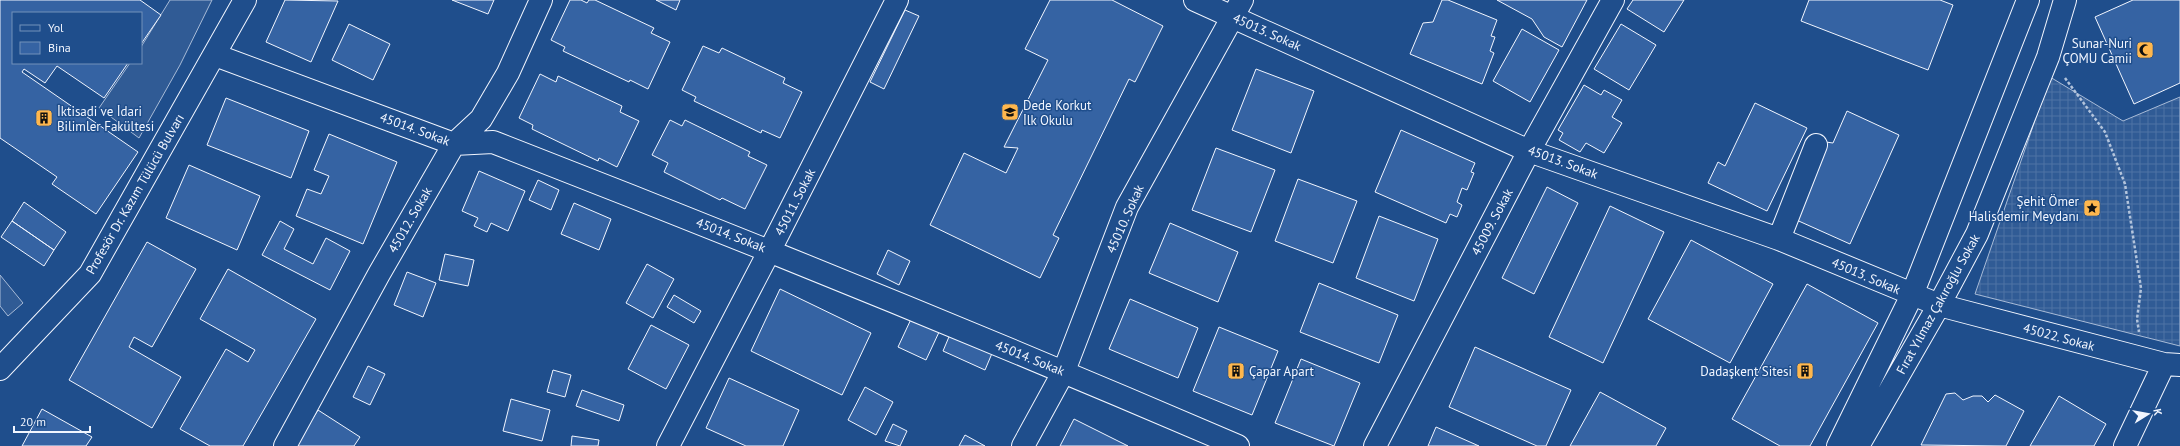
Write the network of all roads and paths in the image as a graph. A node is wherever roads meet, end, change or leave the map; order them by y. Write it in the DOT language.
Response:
graph roads {
  1 [pos="245,0"];
  2 [pos="541,0"];
  3 [pos="897,0"];
  4 [pos="1195,0"];
  5 [pos="1613,0"];
  6 [pos="2028,0"];
  7 [pos="2065,0"];
  8 [pos="1237,8"];
  9 [pos="215,55"];
  10 [pos="2048,57"];
  11 [pos="454,144"];
  12 [pos="1816,145"];
  13 [pos="1529,151"];
  14 [pos="1779,239"];
  15 [pos="770,250"];
  16 [pos="1912,295"];
  17 [pos="1939,305"];
  18 [pos="2143,358"];
  19 [pos="2172,365"];
  20 [pos="0,369"];
  21 [pos="1064,371"];
  22 [pos="285,446"];
  23 [pos="668,446"];
  24 [pos="1023,446"];
  25 [pos="1238,446"];
  26 [pos="1375,446"];
  27 [pos="1838,446"];
  28 [pos="1858,446"];
  29 [pos="2125,446"];
  1 -- 9 [label="street, Profesör Dr. Kazım Tülücü Bulvarı"];
  2 -- 11 [label="street, 45012. Sokak"];
  3 -- 15 [label="street, 45011. Sokak"];
  4 -- 8 [label="street, 45013. Sokak"];
  5 -- 13 [label="street, 45009. Sokak"];
  6 -- 16 [label="street, Fırat Yılmaz Çakıroğlu Sokak"];
  7 -- 10 [label="street, Fırat Yılmaz Çakıroğlu Sokak"];
  8 -- 13 [label="street, 45013. Sokak"];
  8 -- 21 [label="street, 45010. Sokak"];
  9 -- 11 [label="street, 45014. Sokak"];
  9 -- 20 [label="street, Profesör Dr. Kazım Tülücü Bulvarı"];
  10 -- 17 [label="street, Fırat Yılmaz Çakıroğlu Sokak"];
  10 -- 18 [label="path"];
  11 -- 15 [label="street, 45014. Sokak"];
  11 -- 22 [label="street, 45012. Sokak"];
  12 -- 14 [label="street"];
  13 -- 14 [label="street, 45013. Sokak"];
  13 -- 26 [label="street, 45009. Sokak"];
  14 -- 16 [label="street, 45013. Sokak"];
  15 -- 21 [label="street, 45014. Sokak"];
  15 -- 23 [label="street, 45011. Sokak"];
  16 -- 17 [label="street, 45013. Sokak"];
  16 -- 27 [label="street, Fırat Yılmaz Çakıroğlu Sokak"];
  17 -- 18 [label="street, 45022. Sokak"];
  17 -- 28 [label="street, Fırat Yılmaz Çakıroğlu Sokak"];
  18 -- 19 [label="street, 45022. Sokak"];
  19 -- 29 [label="street"];
  21 -- 24 [label="street, 45010. Sokak"];
  21 -- 25 [label="street, 45014. Sokak"];
}
